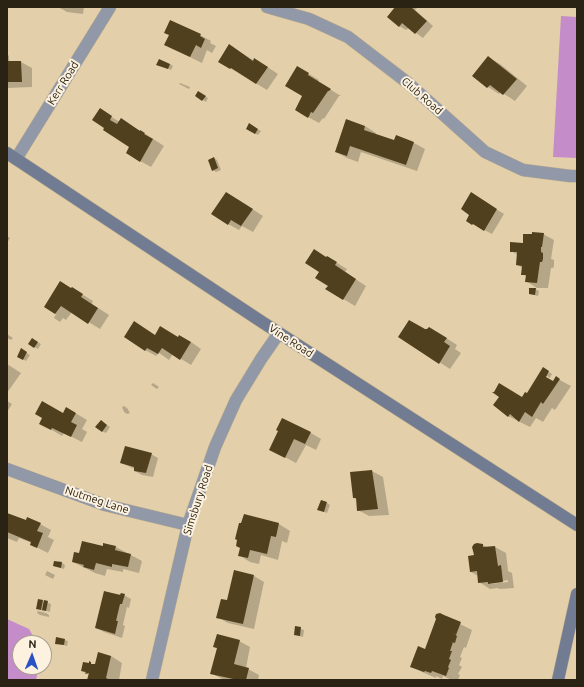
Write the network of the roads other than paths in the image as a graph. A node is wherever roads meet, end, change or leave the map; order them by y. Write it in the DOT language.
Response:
graph roads {
  1 [pos="110,7"];
  2 [pos="267,7"];
  3 [pos="311,13"];
  4 [pos="11,156"];
  5 [pos="577,176"];
  6 [pos="278,333"];
  7 [pos="7,469"];
  8 [pos="188,525"];
  9 [pos="577,525"];
  10 [pos="577,594"];
  11 [pos="152,680"];
  12 [pos="558,680"];
  1 -- 4 [label="street, Kerr Road"];
  2 -- 3 [label="street, Club Road"];
  3 -- 5 [label="street, Club Road"];
  4 -- 6 [label="street, Vine Road"];
  6 -- 8 [label="street, Simsbury Road"];
  6 -- 9 [label="street, Vine Road"];
  7 -- 8 [label="street, Nutmeg Lane"];
  8 -- 11 [label="street, Simsbury Road"];
  10 -- 12 [label="street"];
}
